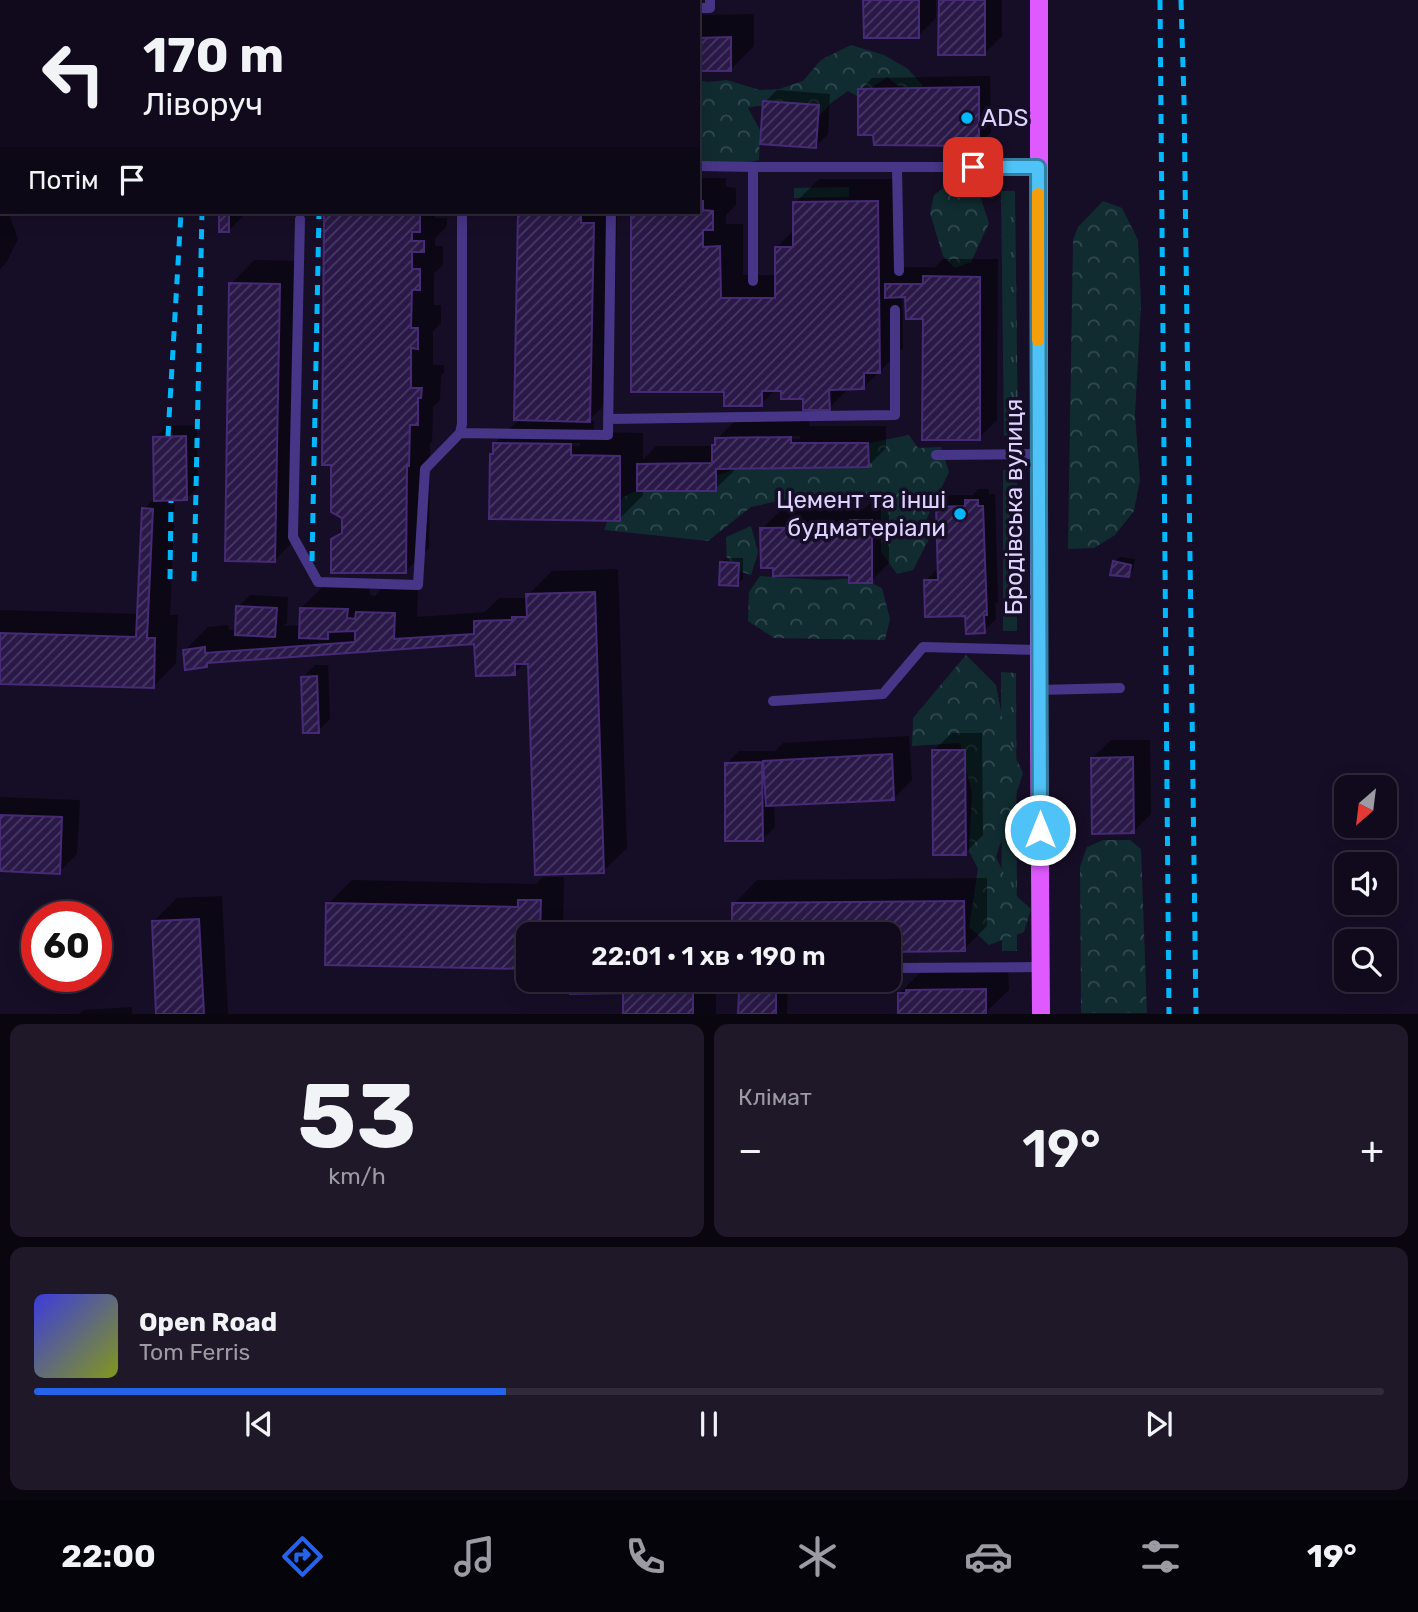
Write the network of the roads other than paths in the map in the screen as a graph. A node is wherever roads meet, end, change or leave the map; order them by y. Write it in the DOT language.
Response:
graph roads {
  1 [pos="710,0"];
  2 [pos="1039,0"];
  3 [pos="700,8"];
  4 [pos="700,166"];
  5 [pos="753,167"];
  6 [pos="1038,167"];
  7 [pos="897,168"];
  8 [pos="462,214"];
  9 [pos="611,214"];
  10 [pos="300,219"];
  11 [pos="900,271"];
  12 [pos="753,281"];
  13 [pos="895,310"];
  14 [pos="608,419"];
  15 [pos="460,433"];
  16 [pos="1038,454"];
  17 [pos="936,455"];
  18 [pos="1039,650"];
  19 [pos="1119,688"];
  20 [pos="1039,690"];
  21 [pos="773,701"];
  22 [pos="1041,967"];
  23 [pos="901,968"];
  24 [pos="1041,1013"];
  1 -- 3 [label="lane"];
  2 -- 6 [label="main road, Бродівська вулиця"];
  4 -- 5 [label="lane"];
  5 -- 7 [label="lane"];
  5 -- 12 [label="lane"];
  6 -- 7 [label="lane"];
  6 -- 16 [label="main road, Бродівська вулиця"];
  7 -- 11 [label="lane"];
  8 -- 15 [label="lane"];
  9 -- 14 [label="lane"];
  10 -- 15 [label="lane"];
  13 -- 14 [label="lane"];
  14 -- 15 [label="lane"];
  16 -- 17 [label="lane"];
  16 -- 18 [label="main road, Бродівська вулиця"];
  18 -- 20 [label="main road, Бродівська вулиця"];
  18 -- 21 [label="lane"];
  19 -- 20 [label="lane"];
  20 -- 22 [label="main road, Бродівська вулиця"];
  22 -- 23 [label="lane"];
  22 -- 24 [label="main road, Бродівська вулиця"];
}
